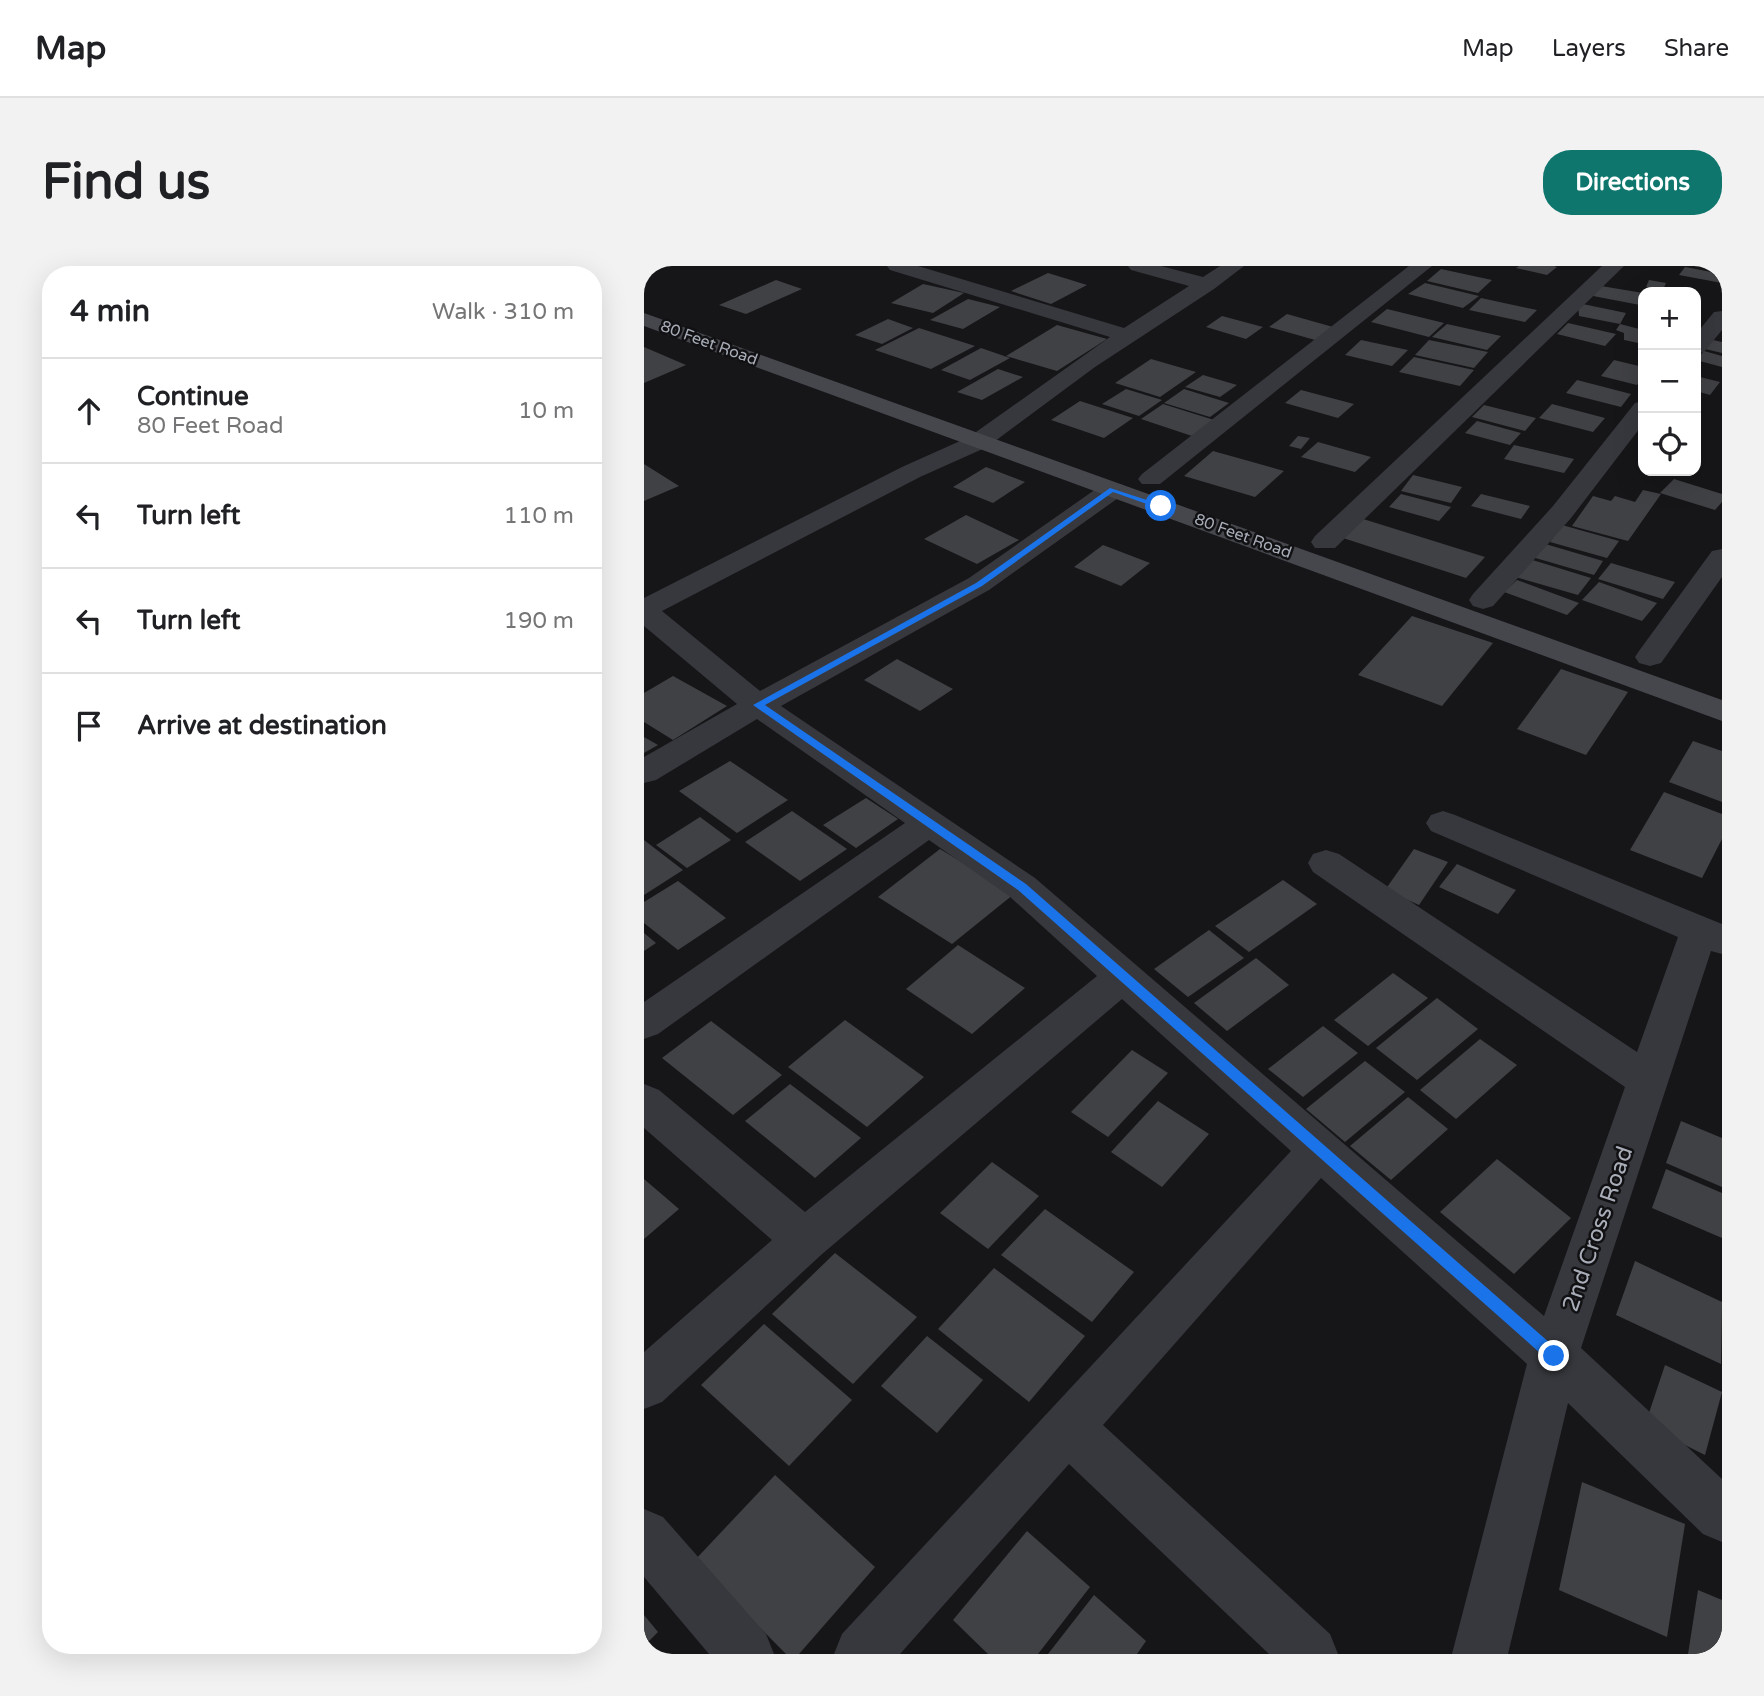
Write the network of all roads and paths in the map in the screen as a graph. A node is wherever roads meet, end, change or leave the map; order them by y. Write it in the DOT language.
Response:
graph roads {
  1 [pos="897,266"];
  2 [pos="1138,266"];
  3 [pos="1234,266"];
  4 [pos="1422,266"];
  5 [pos="1614,266"];
  6 [pos="1206,285"];
  7 [pos="644,298"];
  8 [pos="1722,317"];
  9 [pos="644,319"];
  10 [pos="1128,336"];
  11 [pos="1701,341"];
  12 [pos="1639,413"];
  13 [pos="1000,425"];
  14 [pos="978,442"];
  15 [pos="1151,479"];
  16 [pos="1112,489"];
  17 [pos="1325,542"];
  18 [pos="1722,557"];
  19 [pos="1483,600"];
  20 [pos="644,610"];
  21 [pos="1599,640"];
  22 [pos="1650,657"];
  23 [pos="758,705"];
  24 [pos="1722,711"];
  25 [pos="644,772"];
  26 [pos="929,823"];
  27 [pos="1443,823"];
  28 [pos="1326,863"];
  29 [pos="1711,935"];
  30 [pos="1123,976"];
  31 [pos="644,1023"];
  32 [pos="1648,1081"];
  33 [pos="644,1102"];
  34 [pos="1320,1149"];
  35 [pos="805,1240"];
  36 [pos="1554,1356"];
  37 [pos="644,1385"];
  38 [pos="1067,1427"];
  39 [pos="1722,1515"];
  40 [pos="644,1536"];
  41 [pos="746,1654"];
  42 [pos="862,1654"];
  43 [pos="1310,1654"];
  44 [pos="1480,1654"];
  1 -- 10 [label="street"];
  2 -- 6 [label="street"];
  3 -- 6 [label="street"];
  4 -- 15 [label="street"];
  5 -- 17 [label="street"];
  6 -- 10 [label="street"];
  7 -- 13 [label="main road, 80 Feet Road"];
  8 -- 11 [label="street"];
  9 -- 14 [label="main road, 80 Feet Road"];
  10 -- 13 [label="street"];
  12 -- 19 [label="street"];
  13 -- 14 [label="street"];
  13 -- 15 [label="main road, 80 Feet Road"];
  14 -- 16 [label="main road, 80 Feet Road"];
  14 -- 20 [label="street"];
  15 -- 17 [label="main road, 80 Feet Road"];
  16 -- 23 [label="street"];
  16 -- 24 [label="main road, 80 Feet Road"];
  17 -- 19 [label="main road, 80 Feet Road"];
  18 -- 22 [label="street"];
  19 -- 21 [label="main road, 80 Feet Road"];
  20 -- 23 [label="street"];
  23 -- 25 [label="street"];
  23 -- 26 [label="street"];
  26 -- 30 [label="street"];
  26 -- 31 [label="street"];
  27 -- 29 [label="street"];
  28 -- 32 [label="street"];
  29 -- 32 [label="street, 2nd Cross Road"];
  30 -- 34 [label="street"];
  30 -- 35 [label="street"];
  32 -- 36 [label="street, 2nd Cross Road"];
  33 -- 35 [label="street"];
  34 -- 36 [label="street"];
  34 -- 38 [label="street"];
  35 -- 37 [label="street"];
  36 -- 39 [label="street"];
  36 -- 44 [label="street, 2nd Cross Road"];
  38 -- 42 [label="street"];
  38 -- 43 [label="street"];
  40 -- 41 [label="street"];
}
